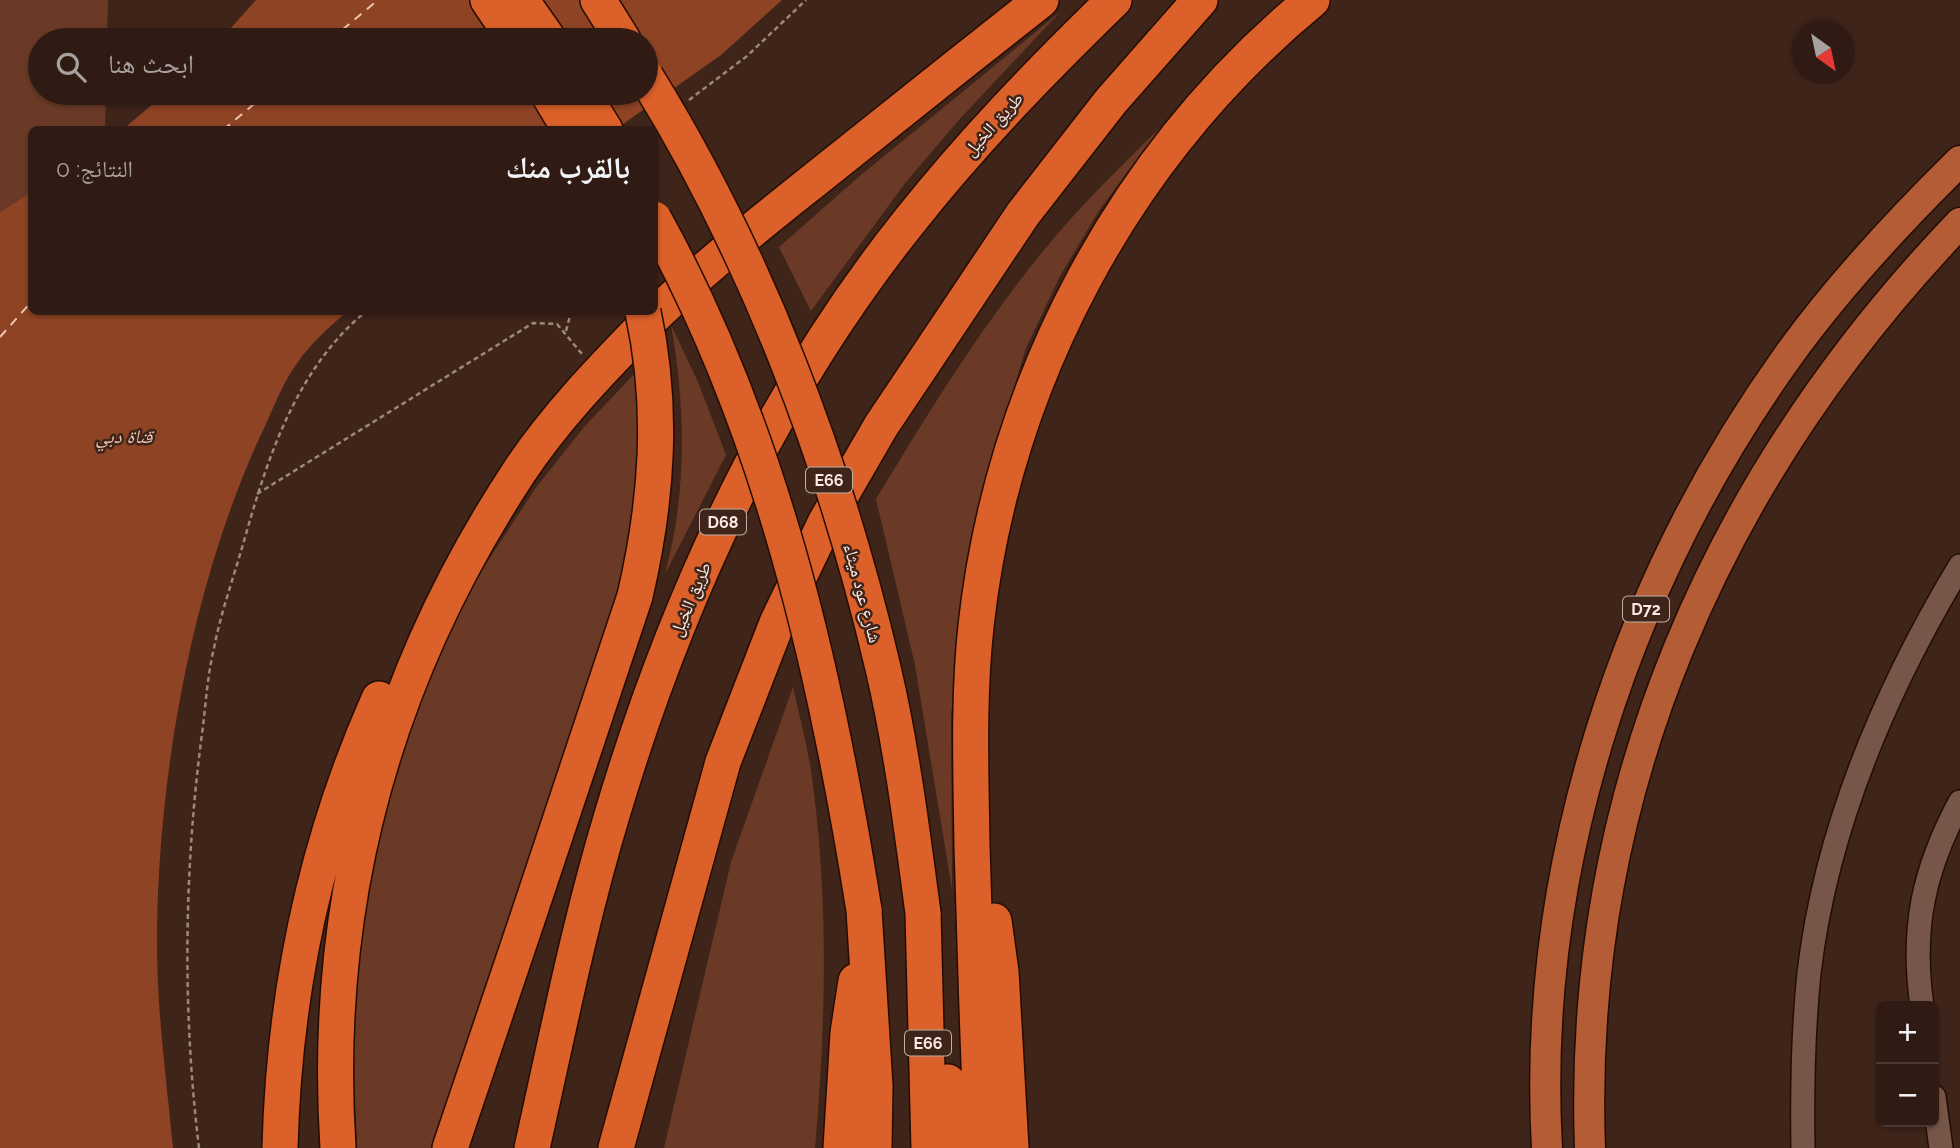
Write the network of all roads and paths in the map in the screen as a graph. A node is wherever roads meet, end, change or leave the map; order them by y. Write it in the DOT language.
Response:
graph roads {
  1 [pos="488,0"];
  2 [pos="521,0"];
  3 [pos="598,0"];
  4 [pos="806,0"];
  5 [pos="1041,0"];
  6 [pos="1114,0"];
  7 [pos="1312,0"];
  8 [pos="1200,2"];
  9 [pos="507,28"];
  10 [pos="541,28"];
  11 [pos="616,28"];
  12 [pos="658,98"];
  13 [pos="688,101"];
  14 [pos="555,105"];
  15 [pos="589,105"];
  16 [pos="568,126"];
  17 [pos="603,126"];
  18 [pos="1960,161"];
  19 [pos="1960,223"];
  20 [pos="658,227"];
  21 [pos="658,313"];
  22 [pos="362,315"];
  23 [pos="570,315"];
  24 [pos="643,315"];
  25 [pos="656,315"];
  26 [pos="566,331"];
  27 [pos="598,375"];
  28 [pos="519,471"];
  29 [pos="257,494"];
  30 [pos="1960,566"];
  31 [pos="971,793"];
  32 [pos="1960,802"];
  33 [pos="924,925"];
  34 [pos="867,945"];
  35 [pos="1921,1001"];
  36 [pos="464,1110"];
  37 [pos="1938,1127"];
  38 [pos="617,1147"];
  39 [pos="199,1148"];
  40 [pos="280,1148"];
  41 [pos="338,1148"];
  42 [pos="450,1148"];
  43 [pos="457,1148"];
  44 [pos="532,1148"];
  45 [pos="841,1148"];
  46 [pos="874,1148"];
  47 [pos="929,1148"];
  48 [pos="955,1148"];
  49 [pos="982,1148"];
  50 [pos="1011,1148"];
  51 [pos="1547,1148"];
  52 [pos="1590,1148"];
  53 [pos="1803,1148"];
  54 [pos="1941,1148"];
  1 -- 9 [label="highway"];
  2 -- 10 [label="highway"];
  3 -- 11 [label="highway"];
  4 -- 13 [label="path"];
  5 -- 21 [label="highway"];
  6 -- 44 [label="highway, طريق الخيل / D68"];
  7 -- 31 [label="highway"];
  8 -- 38 [label="highway"];
  12 -- 33 [label="highway, شارع عود ميثاء / E66, bridge"];
  14 -- 16 [label="highway"];
  15 -- 17 [label="highway"];
  18 -- 51 [label="main road, D72"];
  19 -- 52 [label="main road, D72"];
  20 -- 34 [label="highway, bridge"];
  22 -- 29 [label="path"];
  23 -- 26 [label="path"];
  24 -- 36 [label="highway, bridge"];
  25 -- 27 [label="highway"];
  26 -- 27 [label="path"];
  26 -- 29 [label="path"];
  27 -- 28 [label="highway"];
  28 -- 40 [label="highway"];
  28 -- 41 [label="highway"];
  29 -- 39 [label="path"];
  30 -- 53 [label="lane"];
  31 -- 49 [label="highway"];
  31 -- 50 [label="highway"];
  32 -- 35 [label="lane"];
  33 -- 47 [label="highway, شارع عود ميثاء / E66"];
  33 -- 48 [label="highway"];
  34 -- 45 [label="highway"];
  34 -- 46 [label="highway"];
  36 -- 42 [label="highway"];
  36 -- 43 [label="highway"];
  37 -- 54 [label="lane"];
}
